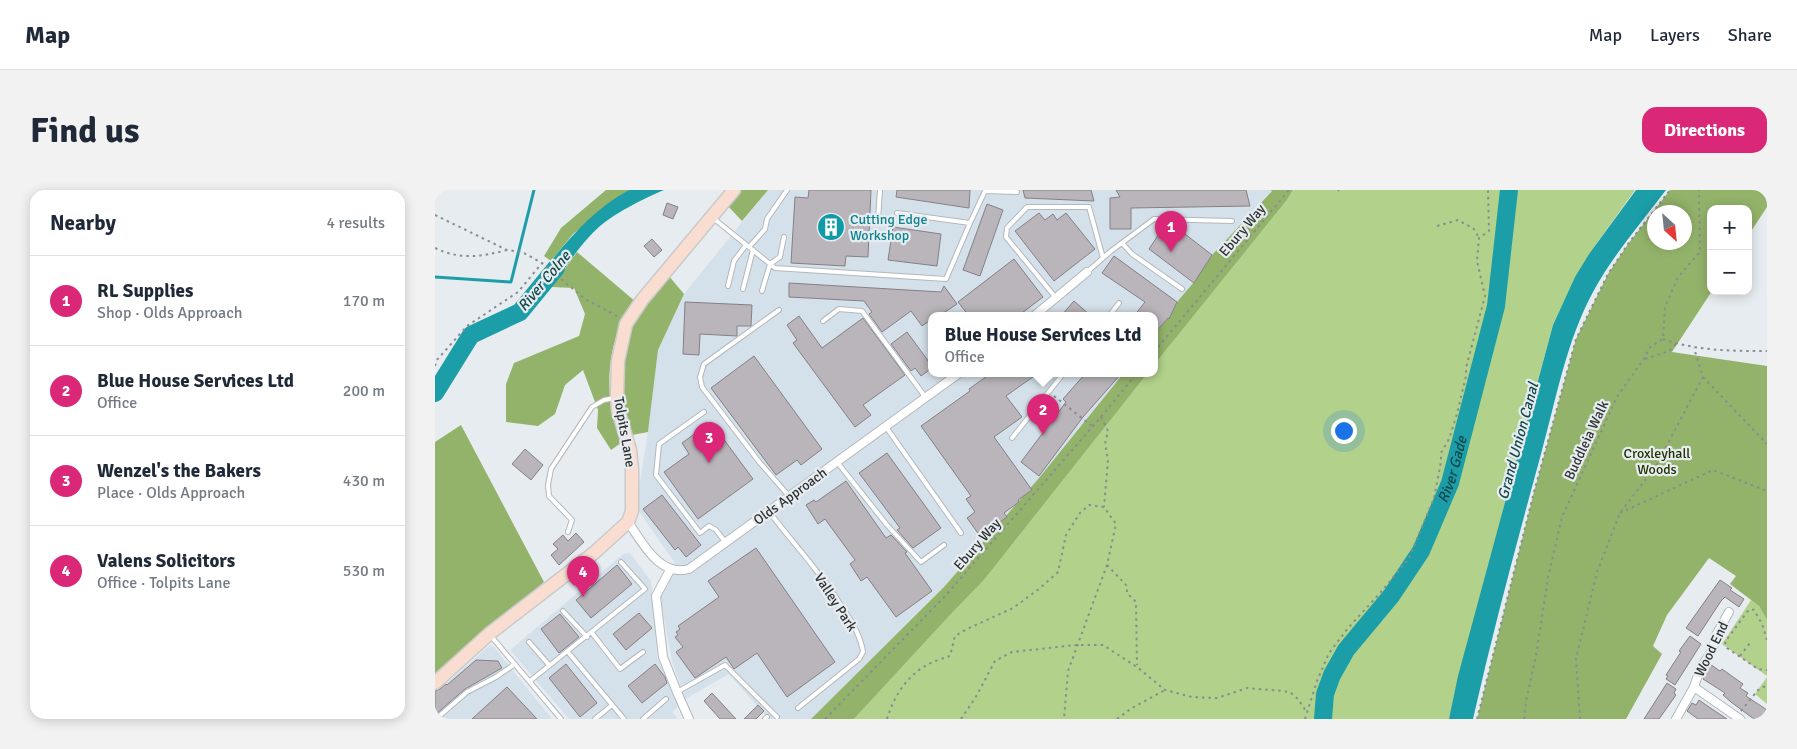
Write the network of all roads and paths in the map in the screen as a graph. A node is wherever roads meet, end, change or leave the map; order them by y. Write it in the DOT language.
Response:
graph roads {
  1 [pos="734,190"];
  2 [pos="787,190"];
  3 [pos="880,190"];
  4 [pos="1289,190"];
  5 [pos="1488,190"];
  6 [pos="1670,190"];
  7 [pos="1699,190"];
  8 [pos="1017,192"];
  9 [pos="897,213"];
  10 [pos="435,215"];
  11 [pos="711,216"];
  12 [pos="878,220"];
  13 [pos="1232,220"];
  14 [pos="970,223"];
  15 [pos="1437,226"];
  16 [pos="784,237"];
  17 [pos="1479,238"];
  18 [pos="1121,243"];
  19 [pos="749,247"];
  20 [pos="435,248"];
  21 [pos="507,250"];
  22 [pos="1103,258"];
  23 [pos="542,262"];
  24 [pos="770,264"];
  25 [pos="1087,272"];
  26 [pos="728,286"];
  27 [pos="743,289"];
  28 [pos="1182,289"];
  29 [pos="762,291"];
  30 [pos="1057,298"];
  31 [pos="1119,303"];
  32 [pos="779,310"];
  33 [pos="1039,312"];
  34 [pos="1112,312"];
  35 [pos="823,320"];
  36 [pos="626,324"];
  37 [pos="1663,339"];
  38 [pos="1676,344"];
  39 [pos="1158,347"];
  40 [pos="1693,348"];
  41 [pos="1767,351"];
  42 [pos="1644,359"];
  43 [pos="435,366"];
  44 [pos="954,377"];
  45 [pos="1060,377"];
  46 [pos="1134,377"];
  47 [pos="1703,377"];
  48 [pos="1049,392"];
  49 [pos="617,398"];
  50 [pos="925,398"];
  51 [pos="704,412"];
  52 [pos="1101,417"];
  53 [pos="1091,426"];
  54 [pos="886,427"];
  55 [pos="1012,438"];
  56 [pos="1767,444"];
  57 [pos="837,462"];
  58 [pos="1767,491"];
  59 [pos="789,496"];
  60 [pos="1104,506"];
  61 [pos="769,511"];
  62 [pos="1620,514"];
  63 [pos="628,522"];
  64 [pos="568,532"];
  65 [pos="961,533"];
  66 [pos="726,543"];
  67 [pos="944,545"];
  68 [pos="621,562"];
  69 [pos="1107,564"];
  70 [pos="670,570"];
  71 [pos="563,611"];
  72 [pos="1729,612"];
  73 [pos="592,633"];
  74 [pos="489,634"];
  75 [pos="587,637"];
  76 [pos="1767,640"];
  77 [pos="529,642"];
  78 [pos="1750,643"];
  79 [pos="1076,645"];
  80 [pos="568,652"];
  81 [pos="643,652"];
  82 [pos="1740,656"];
  83 [pos="515,664"];
  84 [pos="549,665"];
  85 [pos="1137,666"];
  86 [pos="1767,670"];
  87 [pos="530,681"];
  88 [pos="435,683"];
  89 [pos="1767,685"];
  90 [pos="1694,687"];
  91 [pos="1165,690"];
  92 [pos="677,692"];
  93 [pos="666,699"];
  94 [pos="612,705"];
  95 [pos="798,708"];
  96 [pos="1307,712"];
  97 [pos="777,716"];
  98 [pos="1739,718"];
  99 [pos="436,719"];
  100 [pos="561,719"];
  101 [pos="595,719"];
  102 [pos="624,719"];
  103 [pos="643,719"];
  104 [pos="689,719"];
  105 [pos="825,719"];
  106 [pos="887,719"];
  107 [pos="961,719"];
  108 [pos="1065,719"];
  109 [pos="1117,719"];
  110 [pos="1305,719"];
  111 [pos="1477,719"];
  112 [pos="1523,719"];
  113 [pos="1580,719"];
  114 [pos="1675,719"];
  1 -- 11 [label="main road, Tolpits Lane"];
  2 -- 19 [label="lane"];
  3 -- 12 [label="lane"];
  4 -- 39 [label="path, Ebury Way"];
  5 -- 17 [label="path"];
  6 -- 111 [label="path"];
  7 -- 37 [label="path"];
  8 -- 14 [label="lane"];
  9 -- 14 [label="lane"];
  10 -- 21 [label="path"];
  11 -- 19 [label="lane"];
  11 -- 36 [label="main road, Tolpits Lane"];
  13 -- 18 [label="lane"];
  14 -- 24 [label="lane"];
  15 -- 17 [label="path"];
  16 -- 24 [label="lane"];
  17 -- 96 [label="path"];
  18 -- 22 [label="lane"];
  18 -- 28 [label="lane"];
  19 -- 24 [label="lane"];
  19 -- 26 [label="lane"];
  19 -- 27 [label="lane"];
  20 -- 21 [label="path"];
  21 -- 23 [label="path"];
  22 -- 25 [label="lane"];
  22 -- 30 [label="lane"];
  23 -- 36 [label="path"];
  23 -- 43 [label="path"];
  24 -- 29 [label="lane"];
  25 -- 30 [label="street"];
  30 -- 33 [label="street"];
  31 -- 34 [label="lane"];
  32 -- 59 [label="lane"];
  35 -- 50 [label="lane"];
  36 -- 49 [label="main road, Tolpits Lane"];
  37 -- 38 [label="path"];
  37 -- 42 [label="path, Buddleia Walk"];
  38 -- 40 [label="path"];
  38 -- 42 [label="path"];
  40 -- 41 [label="path"];
  40 -- 47 [label="path"];
  42 -- 112 [label="path, Buddleia Walk"];
  44 -- 50 [label="street, Olds Approach"];
  45 -- 48 [label="lane"];
  46 -- 52 [label="path, Ebury Way"];
  47 -- 56 [label="path"];
  47 -- 62 [label="path"];
  48 -- 53 [label="path"];
  48 -- 55 [label="lane"];
  49 -- 63 [label="main road, Tolpits Lane"];
  49 -- 64 [label="lane"];
  50 -- 54 [label="street, Olds Approach"];
  51 -- 66 [label="lane"];
  52 -- 53 [label="path, Ebury Way"];
  52 -- 60 [label="path"];
  53 -- 105 [label="path, Ebury Way"];
  54 -- 57 [label="street, Olds Approach"];
  54 -- 65 [label="lane"];
  57 -- 59 [label="street, Olds Approach"];
  57 -- 67 [label="lane"];
  58 -- 62 [label="path"];
  59 -- 61 [label="street, Olds Approach"];
  60 -- 69 [label="path"];
  60 -- 106 [label="path"];
  61 -- 66 [label="street, Olds Approach"];
  61 -- 95 [label="lane, Valley Park"];
  62 -- 113 [label="path"];
  63 -- 70 [label="street"];
  63 -- 74 [label="main road"];
  66 -- 70 [label="street, Olds Approach"];
  68 -- 73 [label="lane"];
  69 -- 79 [label="path"];
  69 -- 85 [label="path"];
  70 -- 92 [label="street"];
  71 -- 75 [label="lane"];
  72 -- 90 [label="street, Wood End"];
  73 -- 75 [label="lane"];
  73 -- 81 [label="lane"];
  74 -- 83 [label="lane"];
  74 -- 88 [label="main road"];
  75 -- 80 [label="lane"];
  76 -- 82 [label="path"];
  77 -- 84 [label="lane"];
  78 -- 82 [label="path"];
  79 -- 85 [label="path"];
  79 -- 107 [label="path"];
  79 -- 108 [label="path"];
  80 -- 84 [label="lane"];
  80 -- 94 [label="lane"];
  82 -- 86 [label="path"];
  83 -- 87 [label="lane"];
  83 -- 99 [label="lane"];
  84 -- 87 [label="lane"];
  85 -- 91 [label="path"];
  87 -- 100 [label="lane"];
  89 -- 98 [label="path"];
  90 -- 98 [label="street"];
  90 -- 114 [label="street, Wood End"];
  91 -- 96 [label="path"];
  91 -- 109 [label="path"];
  92 -- 97 [label="lane"];
  92 -- 104 [label="street"];
  93 -- 103 [label="lane"];
  94 -- 101 [label="lane"];
  94 -- 102 [label="lane"];
  96 -- 110 [label="path"];
}
